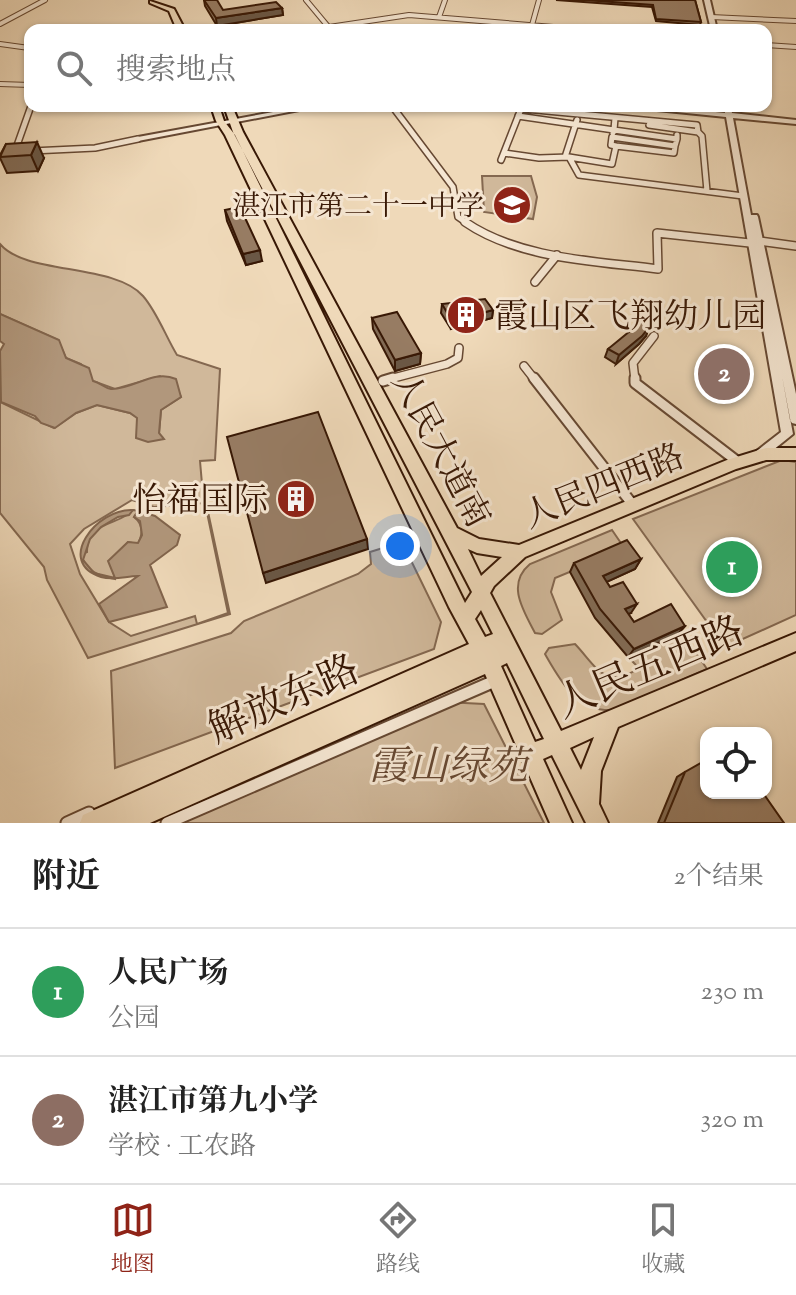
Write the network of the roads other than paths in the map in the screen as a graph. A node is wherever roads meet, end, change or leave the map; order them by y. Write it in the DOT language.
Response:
graph roads {
  1 [pos="45,0"];
  2 [pos="176,0"];
  3 [pos="306,0"];
  4 [pos="445,0"];
  5 [pos="539,0"];
  6 [pos="705,0"];
  7 [pos="149,1"];
  8 [pos="439,17"];
  9 [pos="711,17"];
  10 [pos="779,20"];
  11 [pos="796,21"];
  12 [pos="0,24"];
  13 [pos="178,24"];
  14 [pos="185,24"];
  15 [pos="327,24"];
  16 [pos="354,24"];
  17 [pos="520,24"];
  18 [pos="532,24"];
  19 [pos="707,24"];
  20 [pos="713,24"];
  21 [pos="783,27"];
  22 [pos="0,44"];
  23 [pos="772,45"];
  24 [pos="24,47"];
  25 [pos="796,47"];
  26 [pos="0,84"];
  27 [pos="24,85"];
  28 [pos="29,112"];
  29 [pos="264,112"];
  30 [pos="272,112"];
  31 [pos="397,112"];
  32 [pos="520,112"];
  33 [pos="563,112"];
  34 [pos="728,112"];
  35 [pos="577,114"];
  36 [pos="518,116"];
  37 [pos="227,118"];
  38 [pos="615,120"];
  39 [pos="796,120"];
  40 [pos="649,123"];
  41 [pos="577,124"];
  42 [pos="677,130"];
  43 [pos="698,132"];
  44 [pos="613,134"];
  45 [pos="138,139"];
  46 [pos="676,142"];
  47 [pos="616,146"];
  48 [pos="15,152"];
  49 [pos="0,154"];
  50 [pos="567,157"];
  51 [pos="707,191"];
  52 [pos="743,196"];
  53 [pos="757,243"];
  54 [pos="796,246"];
  55 [pos="557,255"];
  56 [pos="535,282"];
  57 [pos="654,336"];
  58 [pos="459,348"];
  59 [pos="524,366"];
  60 [pos="383,381"];
  61 [pos="796,420"];
  62 [pos="796,454"];
  63 [pos="748,459"];
  64 [pos="633,505"];
  65 [pos="451,533"];
  66 [pos="519,552"];
  67 [pos="479,591"];
  68 [pos="465,620"];
  69 [pos="508,645"];
  70 [pos="794,646"];
  71 [pos="486,657"];
  72 [pos="611,720"];
  73 [pos="558,745"];
  74 [pos="529,755"];
  75 [pos="592,814"];
  76 [pos="67,823"];
  77 [pos="91,823"];
  78 [pos="126,823"];
  79 [pos="167,823"];
  80 [pos="561,823"];
  1 -- 12 [label="street"];
  2 -- 7 [label="main road"];
  2 -- 14 [label="main road"];
  3 -- 15 [label="street"];
  4 -- 8 [label="street"];
  5 -- 18 [label="street"];
  6 -- 9 [label="street"];
  6 -- 19 [label="street"];
  7 -- 13 [label="main road"];
  8 -- 16 [label="street"];
  8 -- 17 [label="street"];
  9 -- 10 [label="street"];
  9 -- 20 [label="street"];
  10 -- 11 [label="street"];
  10 -- 21 [label="street"];
  22 -- 24 [label="street"];
  23 -- 25 [label="street"];
  26 -- 27 [label="street"];
  28 -- 48 [label="street"];
  29 -- 37 [label="street"];
  30 -- 37 [label="street"];
  31 -- 55 [label="street"];
  32 -- 36 [label="street"];
  33 -- 35 [label="street"];
  34 -- 39 [label="street"];
  34 -- 52 [label="street"];
  34 -- 53 [label="street"];
  35 -- 38 [label="street"];
  35 -- 41 [label="street"];
  36 -- 41 [label="street"];
  36 -- 50 [label="street"];
  37 -- 45 [label="street"];
  37 -- 65 [label="main road, 人民大道南"];
  37 -- 68 [label="main road, 人民大道南"];
  38 -- 40 [label="street"];
  38 -- 44 [label="street"];
  40 -- 42 [label="street"];
  40 -- 43 [label="street"];
  41 -- 44 [label="street"];
  41 -- 50 [label="street"];
  42 -- 43 [label="street"];
  42 -- 46 [label="street"];
  43 -- 51 [label="street"];
  44 -- 46 [label="street"];
  44 -- 47 [label="street"];
  45 -- 48 [label="street"];
  46 -- 47 [label="street"];
  47 -- 50 [label="street"];
  48 -- 49 [label="street"];
  50 -- 51 [label="street"];
  51 -- 52 [label="street"];
  52 -- 53 [label="street"];
  53 -- 54 [label="street"];
  53 -- 55 [label="street"];
  53 -- 61 [label="street"];
  53 -- 63 [label="street"];
  55 -- 56 [label="street"];
  57 -- 63 [label="street"];
  58 -- 60 [label="street"];
  59 -- 64 [label="street"];
  62 -- 63 [label="main road, 人民四西路"];
  63 -- 64 [label="main road, 人民四西路"];
  64 -- 66 [label="main road, 人民四西路"];
  65 -- 66 [label="main road"];
  65 -- 67 [label="main road, 人民大道南"];
  66 -- 67 [label="main road, 人民四西路"];
  67 -- 68 [label="main road, 人民四西路"];
  67 -- 69 [label="main road, 人民大道南"];
  68 -- 71 [label="main road, 人民大道南"];
  69 -- 71 [label="main road, 解放东路"];
  69 -- 73 [label="main road, 人民大道南"];
  70 -- 72 [label="main road, 人民五西路"];
  71 -- 74 [label="main road, 人民大道南"];
  71 -- 76 [label="street"];
  71 -- 77 [label="main road, 解放东路"];
  71 -- 78 [label="main road, 解放东路"];
  71 -- 79 [label="street"];
  72 -- 73 [label="main road, 人民五西路"];
  72 -- 75 [label="main road"];
  73 -- 74 [label="main road, 人民五西路"];
  73 -- 75 [label="main road, 人民大道南"];
  74 -- 80 [label="main road, 人民大道南"];
}
